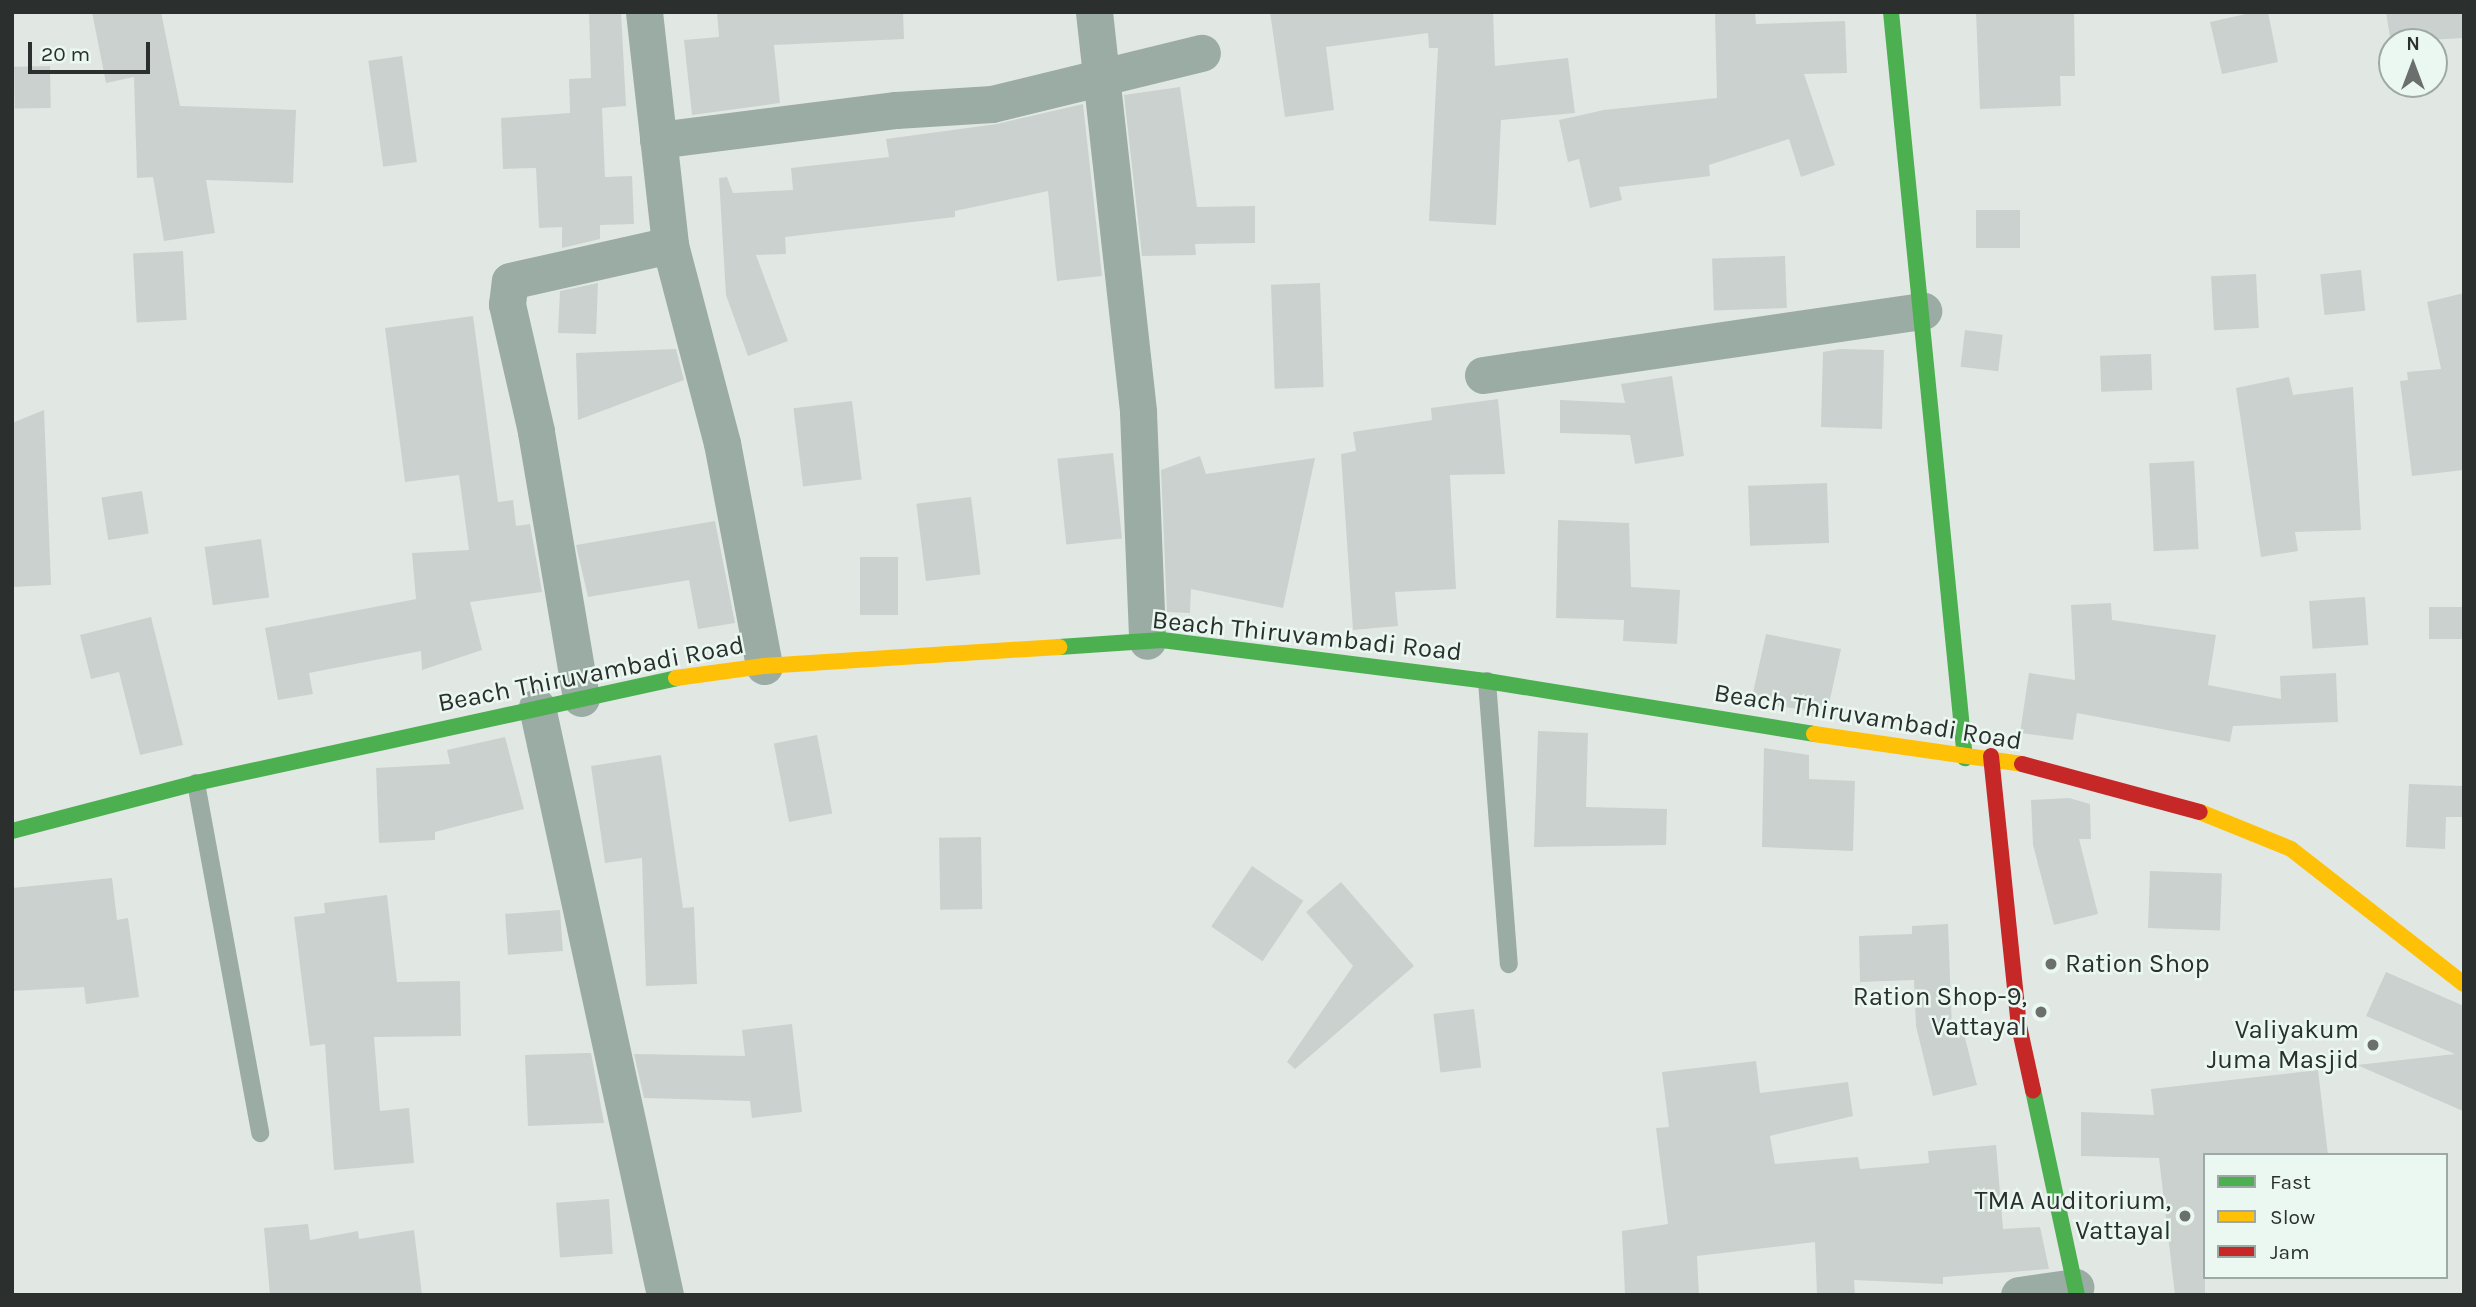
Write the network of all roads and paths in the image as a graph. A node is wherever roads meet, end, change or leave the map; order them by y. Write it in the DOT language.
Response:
graph roads {
  1 [pos="643,12"];
  2 [pos="1094,12"];
  3 [pos="1891,12"];
  4 [pos="1202,53"];
  5 [pos="1100,81"];
  6 [pos="658,140"];
  7 [pos="670,246"];
  8 [pos="1923,311"];
  9 [pos="1483,374"];
  10 [pos="1147,641"];
  11 [pos="764,666"];
  12 [pos="1487,681"];
  13 [pos="581,698"];
  14 [pos="537,707"];
  15 [pos="1991,756"];
  16 [pos="1965,758"];
  17 [pos="196,782"];
  18 [pos="12,831"];
  19 [pos="1509,964"];
  20 [pos="2464,984"];
  21 [pos="260,1133"];
  22 [pos="2076,1291"];
  23 [pos="665,1295"];
  24 [pos="2019,1295"];
  1 -- 6 [label="street"];
  2 -- 5 [label="street"];
  3 -- 8 [label="main road"];
  4 -- 5 [label="street"];
  5 -- 6 [label="street"];
  5 -- 10 [label="street"];
  6 -- 7 [label="street"];
  7 -- 11 [label="street"];
  7 -- 13 [label="street"];
  8 -- 9 [label="street"];
  8 -- 16 [label="main road"];
  10 -- 11 [label="main road, Beach Thiruvambadi Road"];
  10 -- 12 [label="main road, Beach Thiruvambadi Road"];
  11 -- 13 [label="main road, Beach Thiruvambadi Road"];
  12 -- 16 [label="main road, Beach Thiruvambadi Road"];
  12 -- 19 [label="lane"];
  13 -- 14 [label="main road, Beach Thiruvambadi Road"];
  14 -- 17 [label="main road, Beach Thiruvambadi Road"];
  14 -- 23 [label="street"];
  15 -- 16 [label="main road, Beach Thiruvambadi Road"];
  15 -- 20 [label="main road, Beach Thiruvambadi Road"];
  15 -- 22 [label="main road"];
  17 -- 18 [label="main road, Beach Thiruvambadi Road"];
  17 -- 21 [label="lane"];
  22 -- 24 [label="street"];
}
